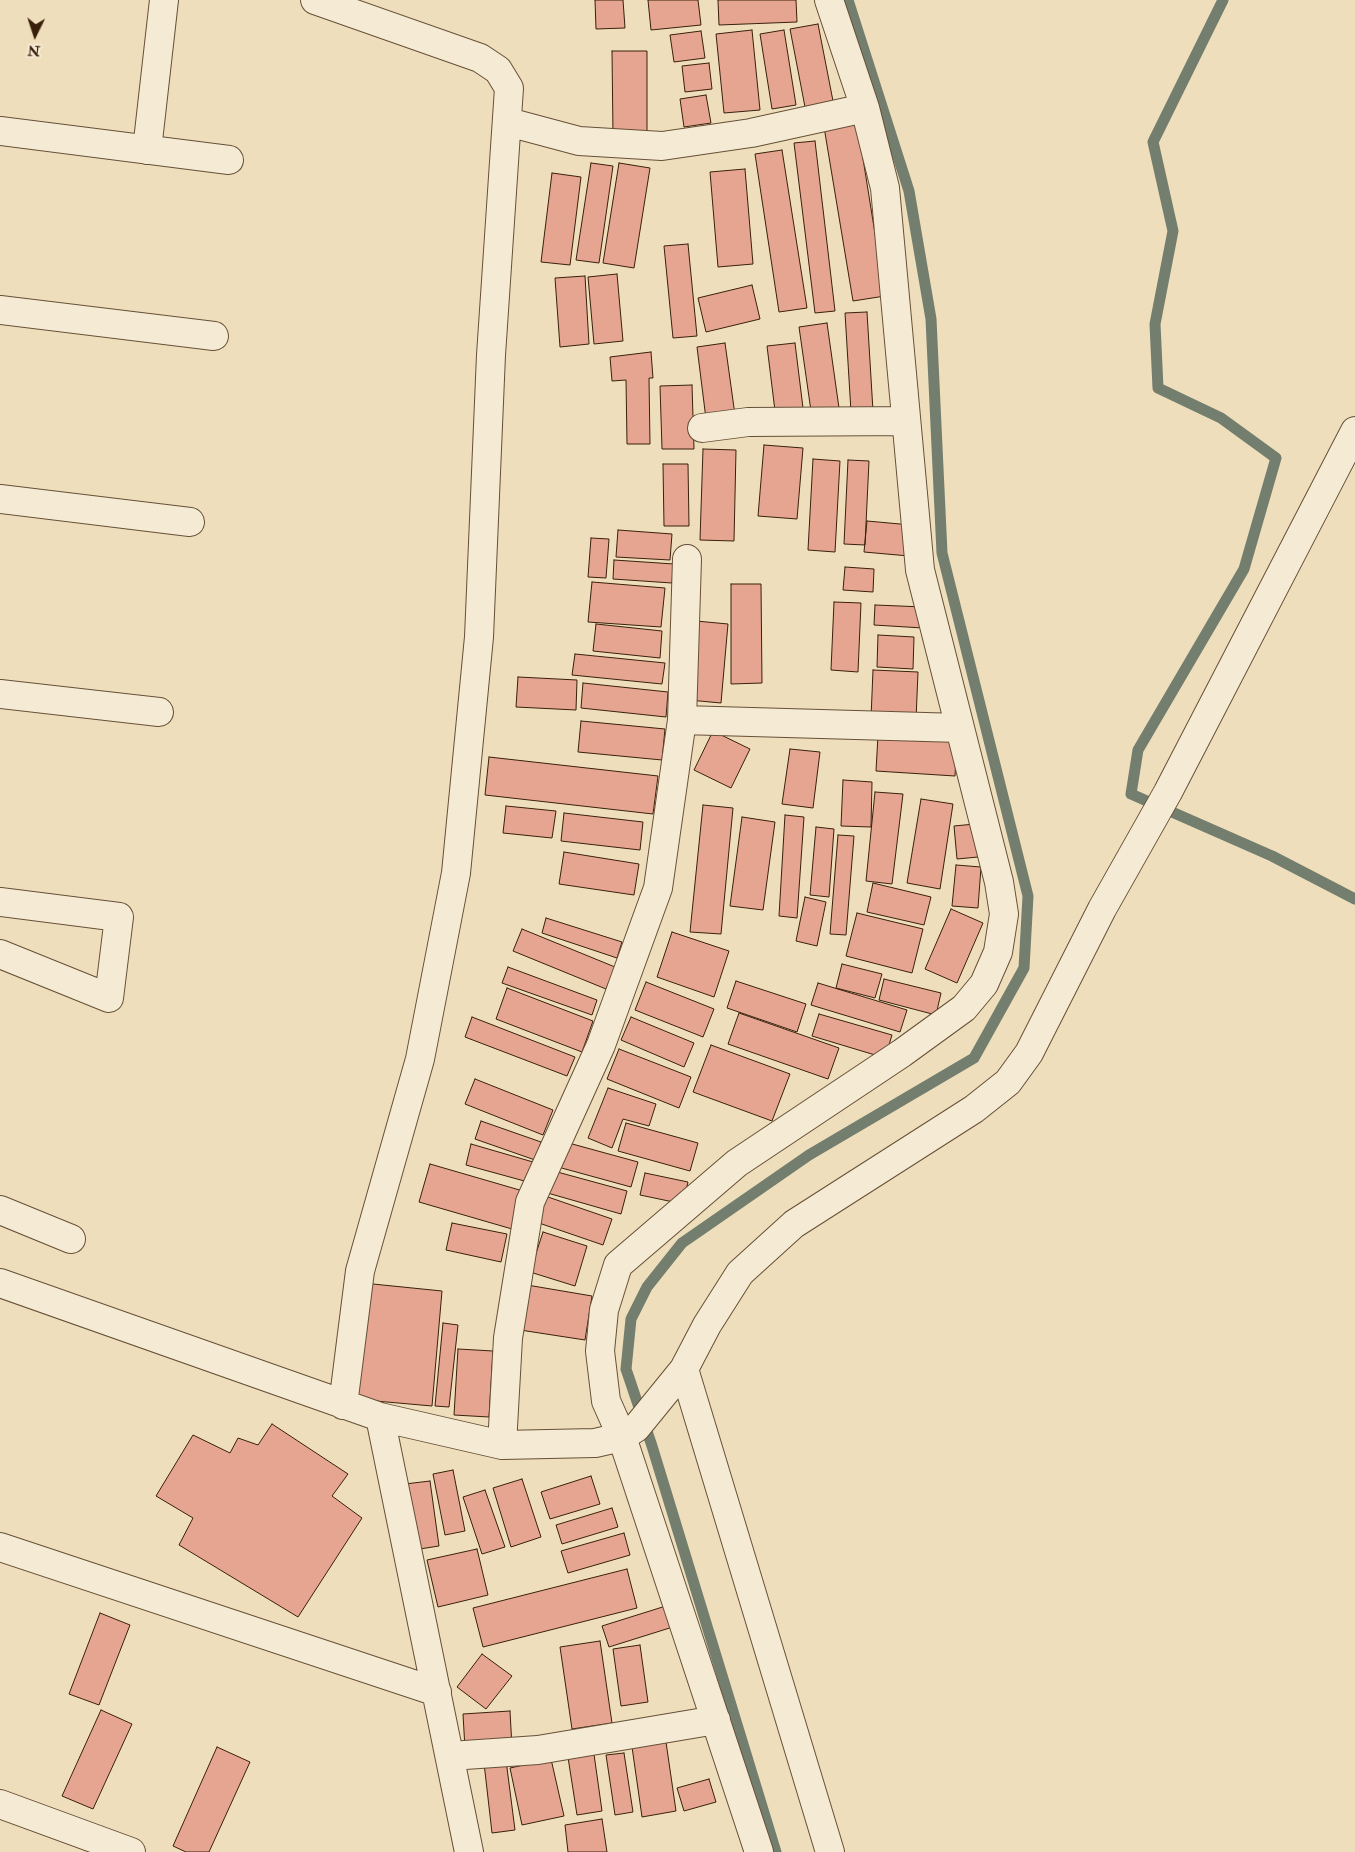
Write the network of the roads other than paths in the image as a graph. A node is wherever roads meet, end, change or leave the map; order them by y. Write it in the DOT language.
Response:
graph roads {
  1 [pos="164,0"];
  2 [pos="315,0"];
  3 [pos="829,0"];
  4 [pos="865,108"];
  5 [pos="508,122"];
  6 [pos="0,131"];
  7 [pos="147,150"];
  8 [pos="229,160"];
  9 [pos="0,310"];
  10 [pos="214,336"];
  11 [pos="906,421"];
  12 [pos="702,428"];
  13 [pos="1355,430"];
  14 [pos="0,499"];
  15 [pos="190,522"];
  16 [pos="686,558"];
  17 [pos="0,694"];
  18 [pos="159,712"];
  19 [pos="682,720"];
  20 [pos="960,728"];
  21 [pos="0,902"];
  22 [pos="0,954"];
  23 [pos="0,1210"];
  24 [pos="71,1238"];
  25 [pos="2,1290"];
  26 [pos="684,1369"];
  27 [pos="343,1405"];
  28 [pos="380,1417"];
  29 [pos="629,1433"];
  30 [pos="502,1445"];
  31 [pos="0,1547"];
  32 [pos="437,1692"];
  33 [pos="716,1720"];
  34 [pos="450,1756"];
  35 [pos="0,1804"];
  36 [pos="131,1852"];
  37 [pos="470,1852"];
  38 [pos="759,1852"];
  39 [pos="830,1852"];
  1 -- 7 [label="street"];
  2 -- 5 [label="street"];
  3 -- 4 [label="street"];
  4 -- 5 [label="street"];
  4 -- 11 [label="street"];
  5 -- 27 [label="street"];
  6 -- 7 [label="street"];
  7 -- 8 [label="street"];
  9 -- 10 [label="street"];
  11 -- 12 [label="street"];
  11 -- 20 [label="street"];
  13 -- 26 [label="street"];
  14 -- 15 [label="street"];
  16 -- 19 [label="street"];
  17 -- 18 [label="street"];
  19 -- 20 [label="street"];
  19 -- 30 [label="street"];
  20 -- 29 [label="street"];
  21 -- 22 [label="street"];
  23 -- 24 [label="street"];
  25 -- 27 [label="street"];
  26 -- 29 [label="street"];
  26 -- 39 [label="street"];
  27 -- 28 [label="street"];
  28 -- 30 [label="street"];
  28 -- 32 [label="street"];
  29 -- 30 [label="street"];
  29 -- 33 [label="street"];
  31 -- 32 [label="street"];
  32 -- 34 [label="street"];
  33 -- 34 [label="street"];
  33 -- 38 [label="street"];
  34 -- 37 [label="street"];
  35 -- 36 [label="street"];
}
